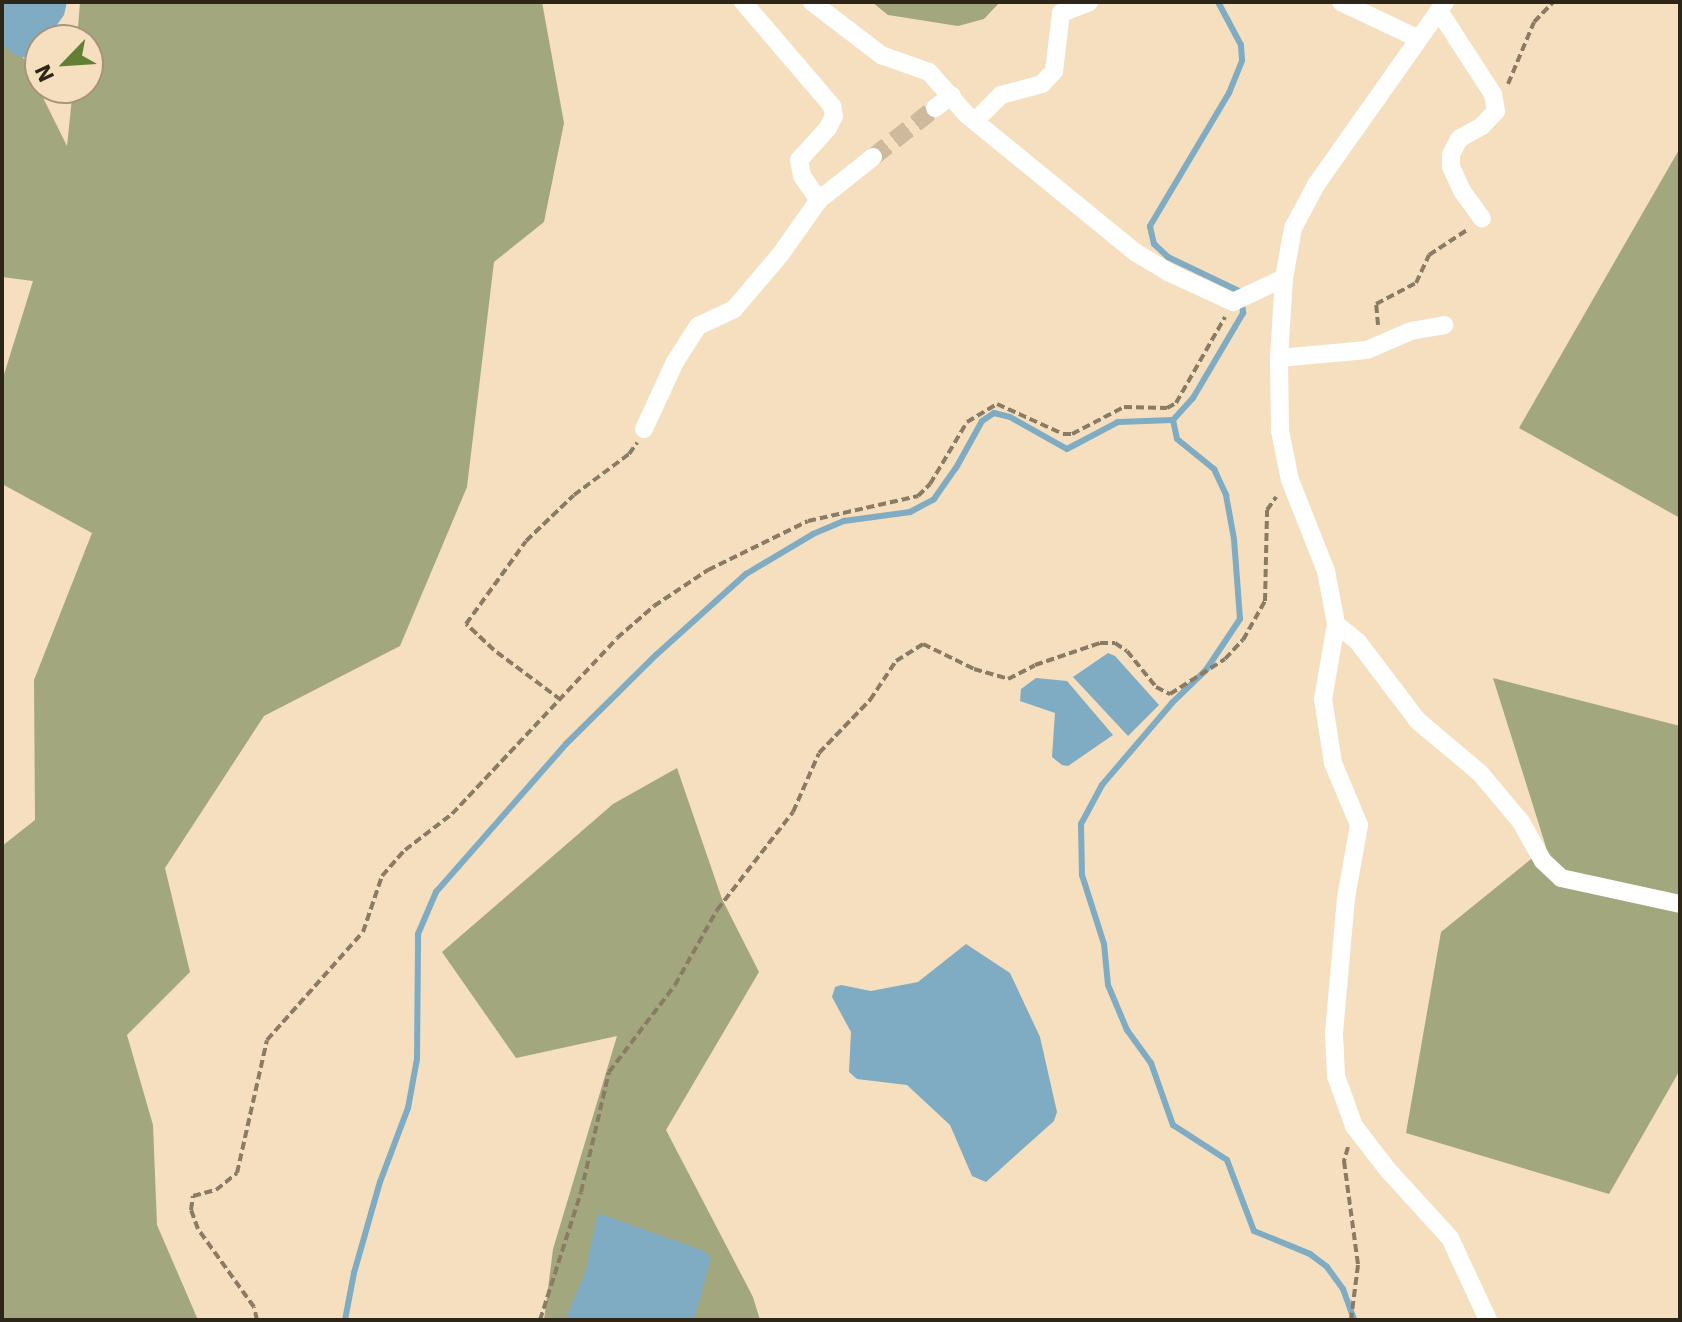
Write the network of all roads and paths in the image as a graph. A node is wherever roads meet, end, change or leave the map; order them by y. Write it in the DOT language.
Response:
graph roads {
  1 [pos="743,2"];
  2 [pos="812,2"];
  3 [pos="1089,2"];
  4 [pos="1341,2"];
  5 [pos="1553,2"];
  6 [pos="1442,6"];
  7 [pos="1419,39"];
  8 [pos="1493,94"];
  9 [pos="952,95"];
  10 [pos="935,108"];
  11 [pos="975,121"];
  12 [pos="873,157"];
  13 [pos="819,200"];
  14 [pos="1482,219"];
  15 [pos="1284,278"];
  16 [pos="1233,302"];
  17 [pos="1444,325"];
  18 [pos="1383,343"];
  19 [pos="1279,358"];
  20 [pos="644,429"];
  21 [pos="1290,480"];
  22 [pos="1336,624"];
  23 [pos="561,700"];
  24 [pos="1680,904"];
  25 [pos="1354,1126"];
  26 [pos="257,1320"];
  27 [pos="540,1320"];
  28 [pos="1351,1320"];
  29 [pos="1488,1320"];
  1 -- 13 [label="street"];
  2 -- 9 [label="street"];
  3 -- 11 [label="street"];
  4 -- 7 [label="street"];
  5 -- 8 [label="path"];
  6 -- 7 [label="street"];
  6 -- 8 [label="street"];
  7 -- 15 [label="street"];
  8 -- 14 [label="street"];
  9 -- 10 [label="street"];
  9 -- 11 [label="street"];
  11 -- 16 [label="street"];
  12 -- 13 [label="street"];
  13 -- 20 [label="street"];
  14 -- 18 [label="path"];
  15 -- 16 [label="street"];
  15 -- 19 [label="street"];
  16 -- 23 [label="path"];
  17 -- 18 [label="street"];
  18 -- 19 [label="street"];
  19 -- 21 [label="street"];
  20 -- 23 [label="path"];
  21 -- 22 [label="street"];
  21 -- 27 [label="path"];
  22 -- 24 [label="street"];
  22 -- 25 [label="street"];
  23 -- 26 [label="path"];
  25 -- 28 [label="path"];
  25 -- 29 [label="street"];
}
